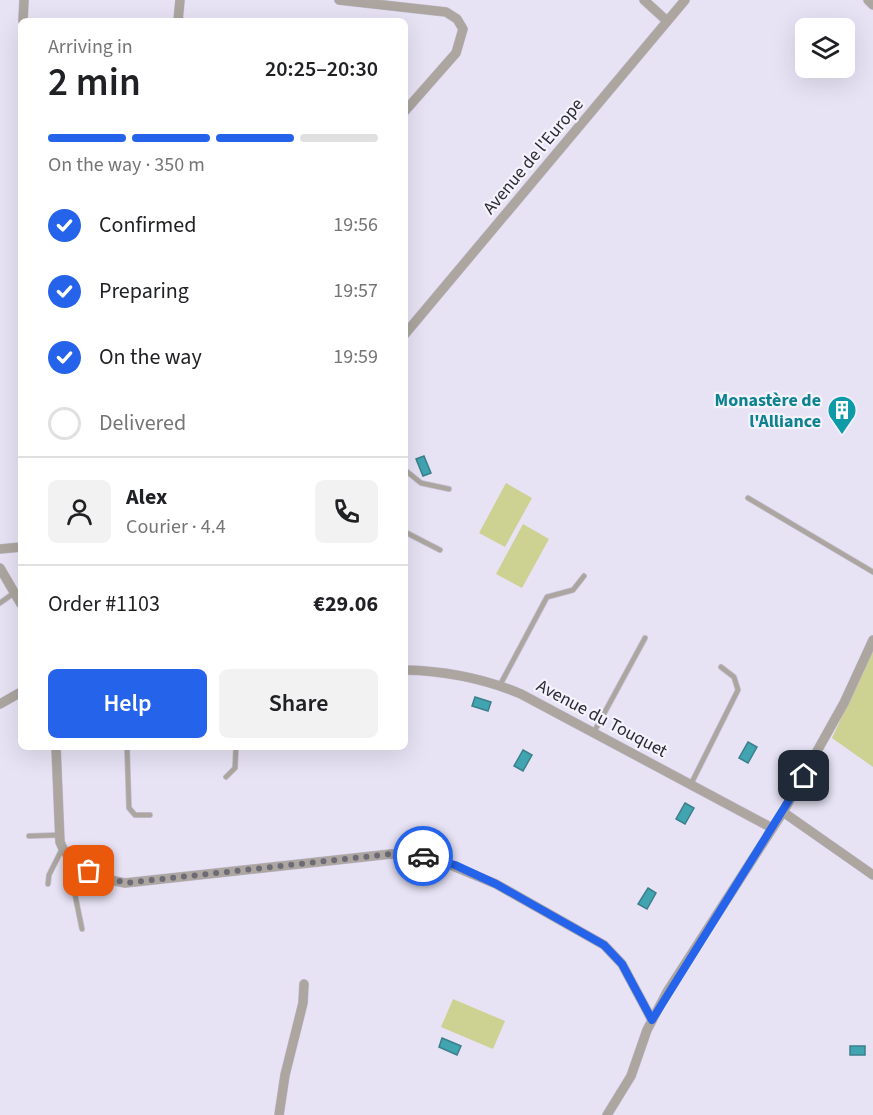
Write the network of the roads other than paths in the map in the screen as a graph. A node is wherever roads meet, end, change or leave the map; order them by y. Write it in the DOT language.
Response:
graph roads {
  1 [pos="24,0"];
  2 [pos="180,0"];
  3 [pos="339,0"];
  4 [pos="644,0"];
  5 [pos="685,0"];
  6 [pos="868,0"];
  7 [pos="873,5"];
  8 [pos="23,18"];
  9 [pos="178,18"];
  10 [pos="667,21"];
  11 [pos="408,108"];
  12 [pos="408,330"];
  13 [pos="408,472"];
  14 [pos="449,489"];
  15 [pos="748,498"];
  16 [pos="408,534"];
  17 [pos="18,548"];
  18 [pos="0,549"];
  19 [pos="440,550"];
  20 [pos="0,568"];
  21 [pos="873,572"];
  22 [pos="584,576"];
  23 [pos="14,593"];
  24 [pos="18,599"];
  25 [pos="0,603"];
  26 [pos="645,638"];
  27 [pos="873,640"];
  28 [pos="722,667"];
  29 [pos="408,670"];
  30 [pos="500,685"];
  31 [pos="18,694"];
  32 [pos="0,704"];
  33 [pos="594,732"];
  34 [pos="57,750"];
  35 [pos="128,750"];
  36 [pos="236,750"];
  37 [pos="226,777"];
  38 [pos="691,784"];
  39 [pos="783,812"];
  40 [pos="150,815"];
  41 [pos="772,828"];
  42 [pos="59,835"];
  43 [pos="29,836"];
  44 [pos="68,854"];
  45 [pos="873,875"];
  46 [pos="48,884"];
  47 [pos="82,929"];
  48 [pos="304,984"];
  49 [pos="652,1020"];
  50 [pos="279,1115"];
  51 [pos="607,1115"];
  1 -- 8 [label="street"];
  2 -- 9 [label="street"];
  3 -- 11 [label="street"];
  4 -- 10 [label="street"];
  5 -- 10 [label="street, Avenue de l'Europe"];
  6 -- 7 [label="street"];
  10 -- 12 [label="street, Avenue de l'Europe"];
  13 -- 14 [label="lane"];
  15 -- 21 [label="lane"];
  16 -- 19 [label="lane"];
  17 -- 18 [label="street"];
  20 -- 23 [label="street"];
  22 -- 30 [label="lane"];
  23 -- 24 [label="street"];
  23 -- 25 [label="lane"];
  26 -- 33 [label="lane"];
  27 -- 39 [label="street"];
  28 -- 38 [label="lane"];
  29 -- 30 [label="street, Avenue du Touquet"];
  30 -- 33 [label="street, Avenue du Touquet"];
  31 -- 32 [label="street"];
  33 -- 38 [label="street, Avenue du Touquet"];
  34 -- 42 [label="street"];
  35 -- 40 [label="lane"];
  36 -- 37 [label="lane"];
  38 -- 41 [label="street, Avenue du Touquet"];
  39 -- 41 [label="street"];
  39 -- 45 [label="street"];
  41 -- 49 [label="street"];
  42 -- 43 [label="lane"];
  42 -- 44 [label="street"];
  44 -- 46 [label="lane"];
  44 -- 47 [label="lane"];
  44 -- 49 [label="street"];
  48 -- 50 [label="street"];
  49 -- 51 [label="street"];
}
